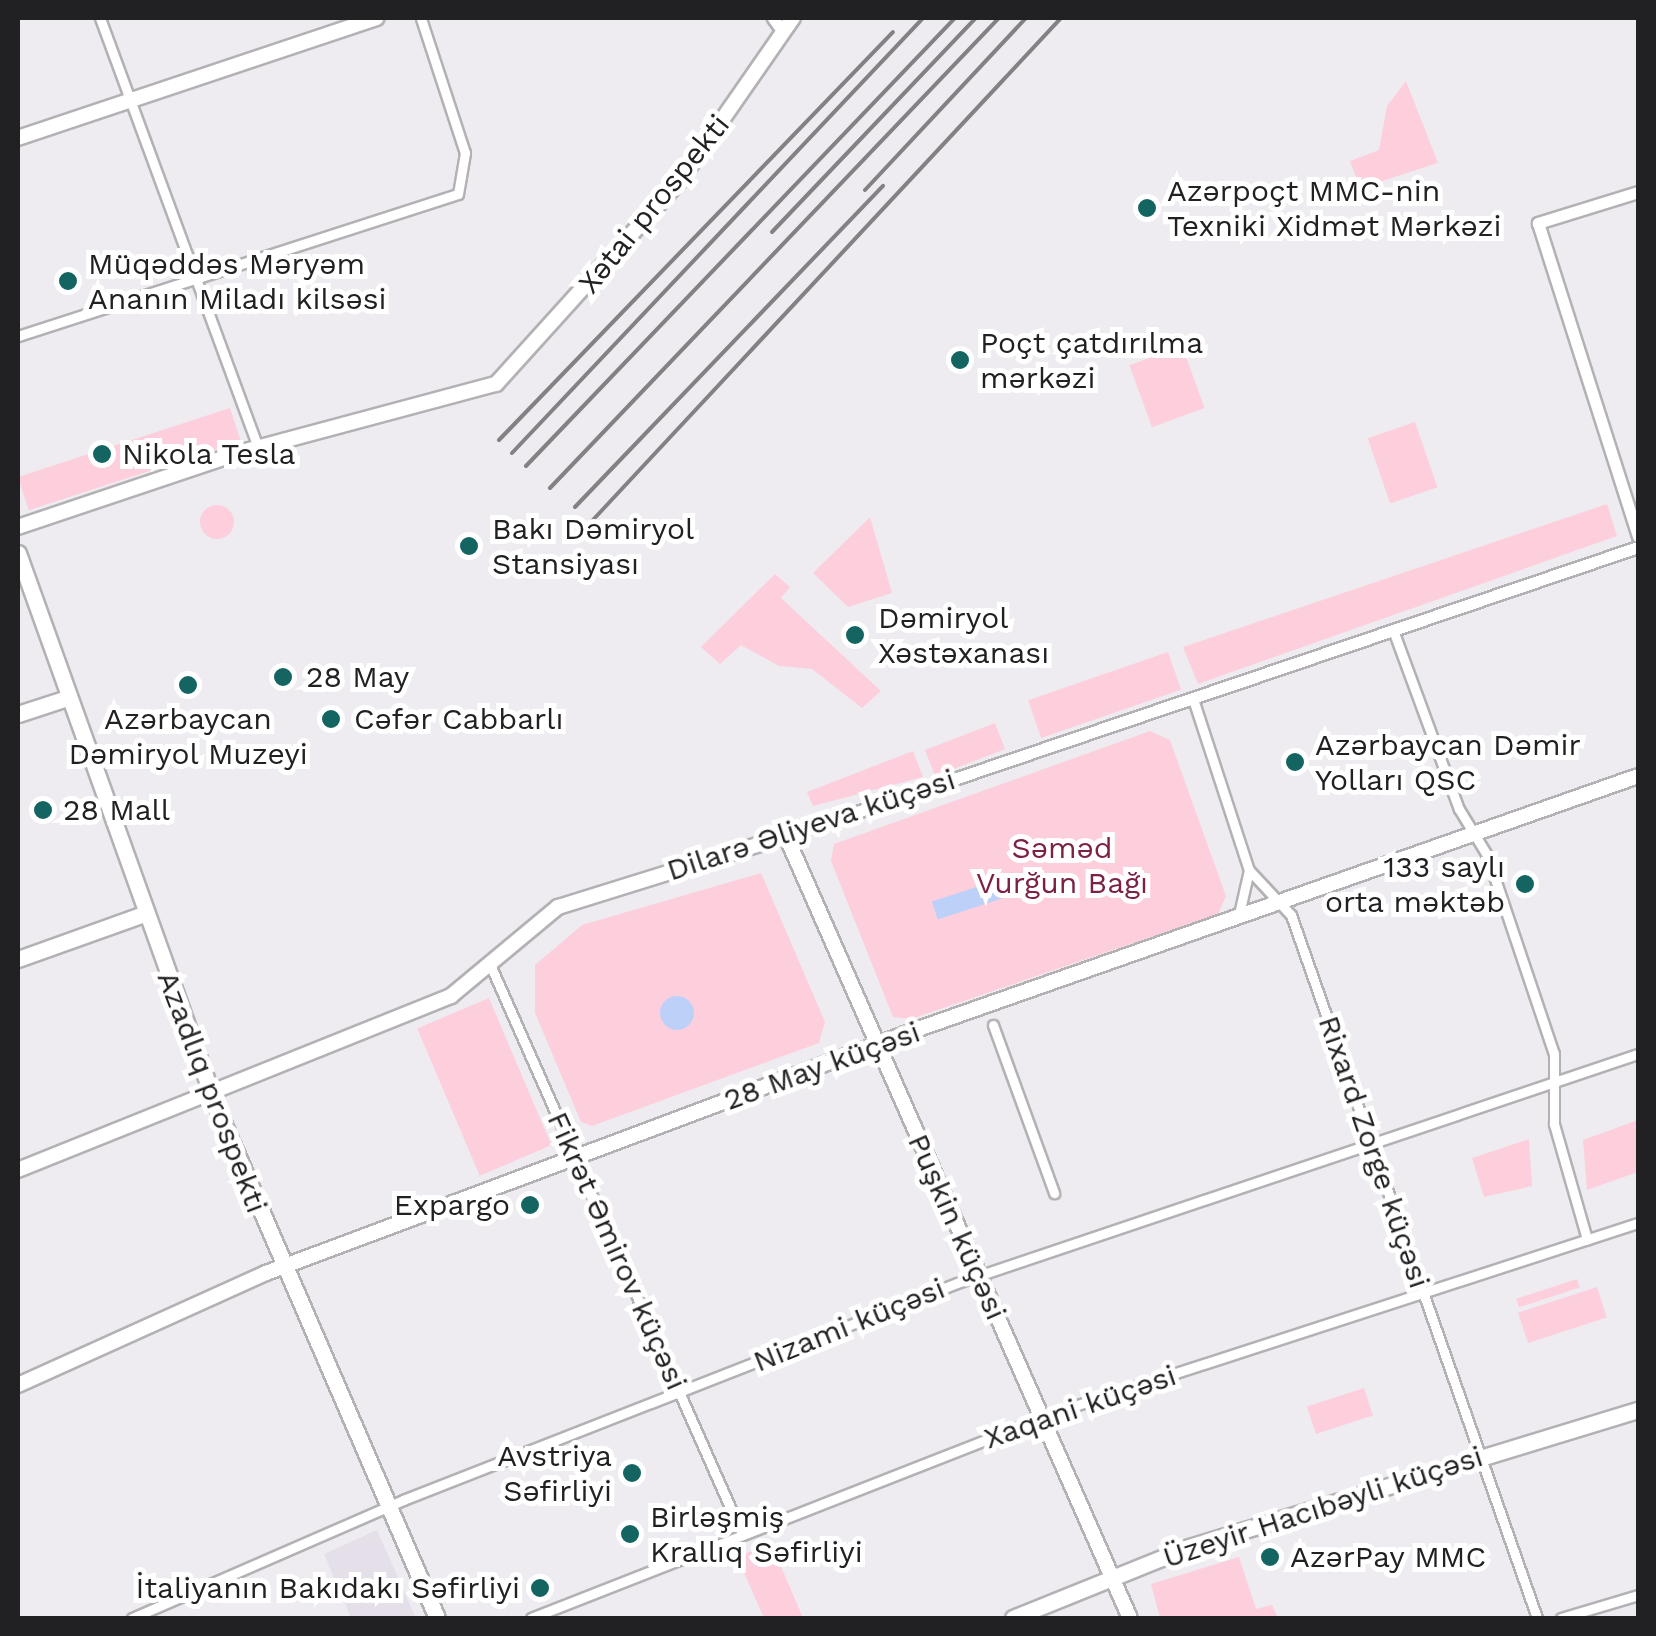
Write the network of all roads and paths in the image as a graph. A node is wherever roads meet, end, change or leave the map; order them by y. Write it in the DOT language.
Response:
graph roads {
  1 [pos="100,18"];
  2 [pos="376,18"];
  3 [pos="421,18"];
  4 [pos="774,18"];
  5 [pos="794,18"];
  6 [pos="784,32"];
  7 [pos="128,100"];
  8 [pos="18,138"];
  9 [pos="1638,192"];
  10 [pos="194,280"];
  11 [pos="18,336"];
  12 [pos="258,448"];
  13 [pos="18,526"];
  14 [pos="1638,536"];
  15 [pos="1638,547"];
  16 [pos="18,553"];
  17 [pos="1393,630"];
  18 [pos="67,698"];
  19 [pos="1193,699"];
  20 [pos="18,714"];
  21 [pos="1638,776"];
  22 [pos="1473,835"];
  23 [pos="786,836"];
  24 [pos="1249,870"];
  25 [pos="1283,900"];
  26 [pos="144,914"];
  27 [pos="1232,920"];
  28 [pos="18,958"];
  29 [pos="492,968"];
  30 [pos="993,1024"];
  31 [pos="875,1045"];
  32 [pos="1638,1054"];
  33 [pos="1554,1082"];
  34 [pos="212,1094"];
  35 [pos="1371,1146"];
  36 [pos="576,1158"];
  37 [pos="18,1170"];
  38 [pos="1054,1193"];
  39 [pos="1638,1223"];
  40 [pos="1587,1239"];
  41 [pos="282,1267"];
  42 [pos="978,1276"];
  43 [pos="1422,1291"];
  44 [pos="19,1380"];
  45 [pos="680,1392"];
  46 [pos="1638,1410"];
  47 [pos="1042,1418"];
  48 [pos="1481,1456"];
  49 [pos="386,1507"];
  50 [pos="742,1532"];
  51 [pos="1111,1577"];
  52 [pos="1638,1595"];
  53 [pos="132,1618"];
  54 [pos="437,1618"];
  55 [pos="531,1618"];
  56 [pos="1013,1618"];
  57 [pos="1130,1618"];
  58 [pos="1537,1618"];
  59 [pos="1561,1618"];
  1 -- 7 [label="street"];
  2 -- 7 [label="main road"];
  3 -- 10 [label="street"];
  4 -- 6 [label="street"];
  5 -- 6 [label="main road, Xətai prospekti"];
  6 -- 12 [label="main road, Xətai prospekti"];
  7 -- 8 [label="main road"];
  7 -- 10 [label="street"];
  9 -- 14 [label="street"];
  10 -- 11 [label="street"];
  10 -- 12 [label="street"];
  12 -- 13 [label="main road"];
  15 -- 17 [label="street, Dilarə Əliyeva küçəsi"];
  16 -- 18 [label="main road, Azadlıq prospekti"];
  17 -- 19 [label="street, Dilarə Əliyeva küçəsi"];
  17 -- 22 [label="street"];
  18 -- 20 [label="main road"];
  18 -- 26 [label="main road, Azadlıq prospekti"];
  19 -- 23 [label="street, Dilarə Əliyeva küçəsi"];
  19 -- 24 [label="street"];
  21 -- 22 [label="main road, 28 May küçəsi"];
  22 -- 25 [label="main road, 28 May küçəsi"];
  22 -- 33 [label="street"];
  23 -- 29 [label="main road, Dilarə Əliyeva küçəsi"];
  23 -- 31 [label="main road, Puşkin küçəsi"];
  24 -- 25 [label="street, Rixard Zorge küçəsi"];
  24 -- 27 [label="street"];
  25 -- 27 [label="main road, 28 May küçəsi"];
  25 -- 35 [label="street, Rixard Zorge küçəsi"];
  26 -- 28 [label="main road"];
  26 -- 34 [label="main road, Azadlıq prospekti"];
  27 -- 31 [label="main road, 28 May küçəsi"];
  29 -- 34 [label="main road, Dilarə Əliyeva küçəsi"];
  29 -- 36 [label="street, Fikrət Əmirov küçəsi"];
  30 -- 38 [label="street"];
  31 -- 36 [label="main road, 28 May küçəsi"];
  31 -- 42 [label="main road, Puşkin küçəsi"];
  32 -- 33 [label="street, Nizami küçəsi"];
  33 -- 35 [label="street, Nizami küçəsi"];
  33 -- 40 [label="street"];
  34 -- 37 [label="main road, Dilarə Əliyeva küçəsi"];
  34 -- 41 [label="main road, Azadlıq prospekti"];
  35 -- 42 [label="street, Nizami küçəsi"];
  35 -- 43 [label="street, Rixard Zorge küçəsi"];
  36 -- 41 [label="main road, 28 May küçəsi"];
  36 -- 45 [label="street, Fikrət Əmirov küçəsi"];
  39 -- 40 [label="street, Xaqani küçəsi"];
  40 -- 43 [label="street, Xaqani küçəsi"];
  41 -- 44 [label="main road, 28 May küçəsi"];
  41 -- 49 [label="main road, Azadlıq prospekti"];
  42 -- 45 [label="street, Nizami küçəsi"];
  42 -- 47 [label="main road, Puşkin küçəsi"];
  43 -- 47 [label="street, Xaqani küçəsi"];
  43 -- 48 [label="street, Rixard Zorge küçəsi"];
  45 -- 49 [label="street, Nizami küçəsi"];
  45 -- 50 [label="street, Fikrət Əmirov küçəsi"];
  46 -- 48 [label="main road, Üzeyir Hacıbəyli küçəsi"];
  47 -- 50 [label="street, Xaqani küçəsi"];
  47 -- 51 [label="main road, Puşkin küçəsi"];
  48 -- 51 [label="main road, Üzeyir Hacıbəyli küçəsi"];
  48 -- 58 [label="street, Rixard Zorge küçəsi"];
  49 -- 53 [label="street, Nizami küçəsi"];
  49 -- 54 [label="main road, Azadlıq prospekti"];
  50 -- 55 [label="street, Xaqani küçəsi"];
  51 -- 56 [label="main road, Üzeyir Hacıbəyli küçəsi"];
  51 -- 57 [label="main road, Puşkin küçəsi"];
  52 -- 59 [label="street"];
}
